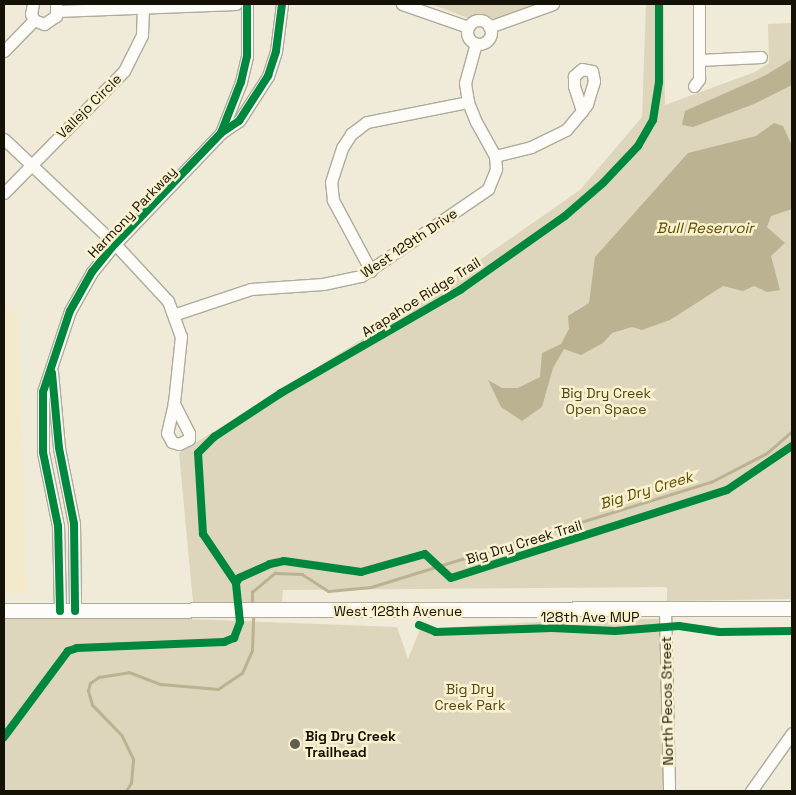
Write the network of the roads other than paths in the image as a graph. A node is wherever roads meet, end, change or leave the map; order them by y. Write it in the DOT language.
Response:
graph roads {
  1 [pos="33,4"];
  2 [pos="236,4"];
  3 [pos="247,4"];
  4 [pos="282,4"];
  5 [pos="402,4"];
  6 [pos="553,4"];
  7 [pos="699,4"];
  8 [pos="143,5"];
  9 [pos="56,7"];
  10 [pos="34,20"];
  11 [pos="468,27"];
  12 [pos="490,27"];
  13 [pos="476,43"];
  14 [pos="4,51"];
  15 [pos="761,57"];
  16 [pos="699,60"];
  17 [pos="694,86"];
  18 [pos="468,102"];
  19 [pos="582,111"];
  20 [pos="221,133"];
  21 [pos="4,139"];
  22 [pos="495,156"];
  23 [pos="29,166"];
  24 [pos="4,193"];
  25 [pos="114,244"];
  26 [pos="371,271"];
  27 [pos="176,314"];
  28 [pos="52,372"];
  29 [pos="174,403"];
  30 [pos="57,518"];
  31 [pos="73,518"];
  32 [pos="792,609"];
  33 [pos="665,610"];
  34 [pos="4,611"];
  35 [pos="75,611"];
  36 [pos="60,612"];
  37 [pos="792,733"];
  38 [pos="669,791"];
  39 [pos="751,791"];
  1 -- 10 [label="street"];
  2 -- 8 [label="street"];
  3 -- 20 [label="street, Harmony Parkway"];
  4 -- 20 [label="street, Harmony Parkway"];
  5 -- 11 [label="street"];
  6 -- 12 [label="street"];
  7 -- 16 [label="street"];
  8 -- 9 [label="street"];
  8 -- 23 [label="street, Vallejo Circle"];
  9 -- 10 [label="street"];
  10 -- 14 [label="street"];
  11 -- 12 [label="street"];
  11 -- 13 [label="street"];
  12 -- 13 [label="street"];
  13 -- 18 [label="street"];
  15 -- 16 [label="street"];
  16 -- 17 [label="street"];
  18 -- 22 [label="street"];
  18 -- 26 [label="street"];
  19 -- 22 [label="street"];
  20 -- 25 [label="street, Harmony Parkway"];
  21 -- 23 [label="street"];
  22 -- 26 [label="street, West 129th Drive"];
  23 -- 24 [label="street, Vallejo Circle"];
  23 -- 25 [label="street"];
  25 -- 27 [label="street"];
  25 -- 28 [label="street, Harmony Parkway"];
  26 -- 27 [label="street, West 129th Drive"];
  27 -- 29 [label="street"];
  28 -- 30 [label="street, Harmony Parkway"];
  28 -- 31 [label="street, Harmony Parkway"];
  30 -- 31 [label="street"];
  30 -- 36 [label="street, Harmony Parkway"];
  31 -- 35 [label="street, Harmony Parkway"];
  32 -- 33 [label="main road, West 128th Avenue"];
  33 -- 35 [label="main road, West 128th Avenue"];
  33 -- 38 [label="street, North Pecos Street"];
  34 -- 36 [label="main road, West 128th Avenue"];
  35 -- 36 [label="main road, West 128th Avenue"];
  37 -- 39 [label="street"];
}
